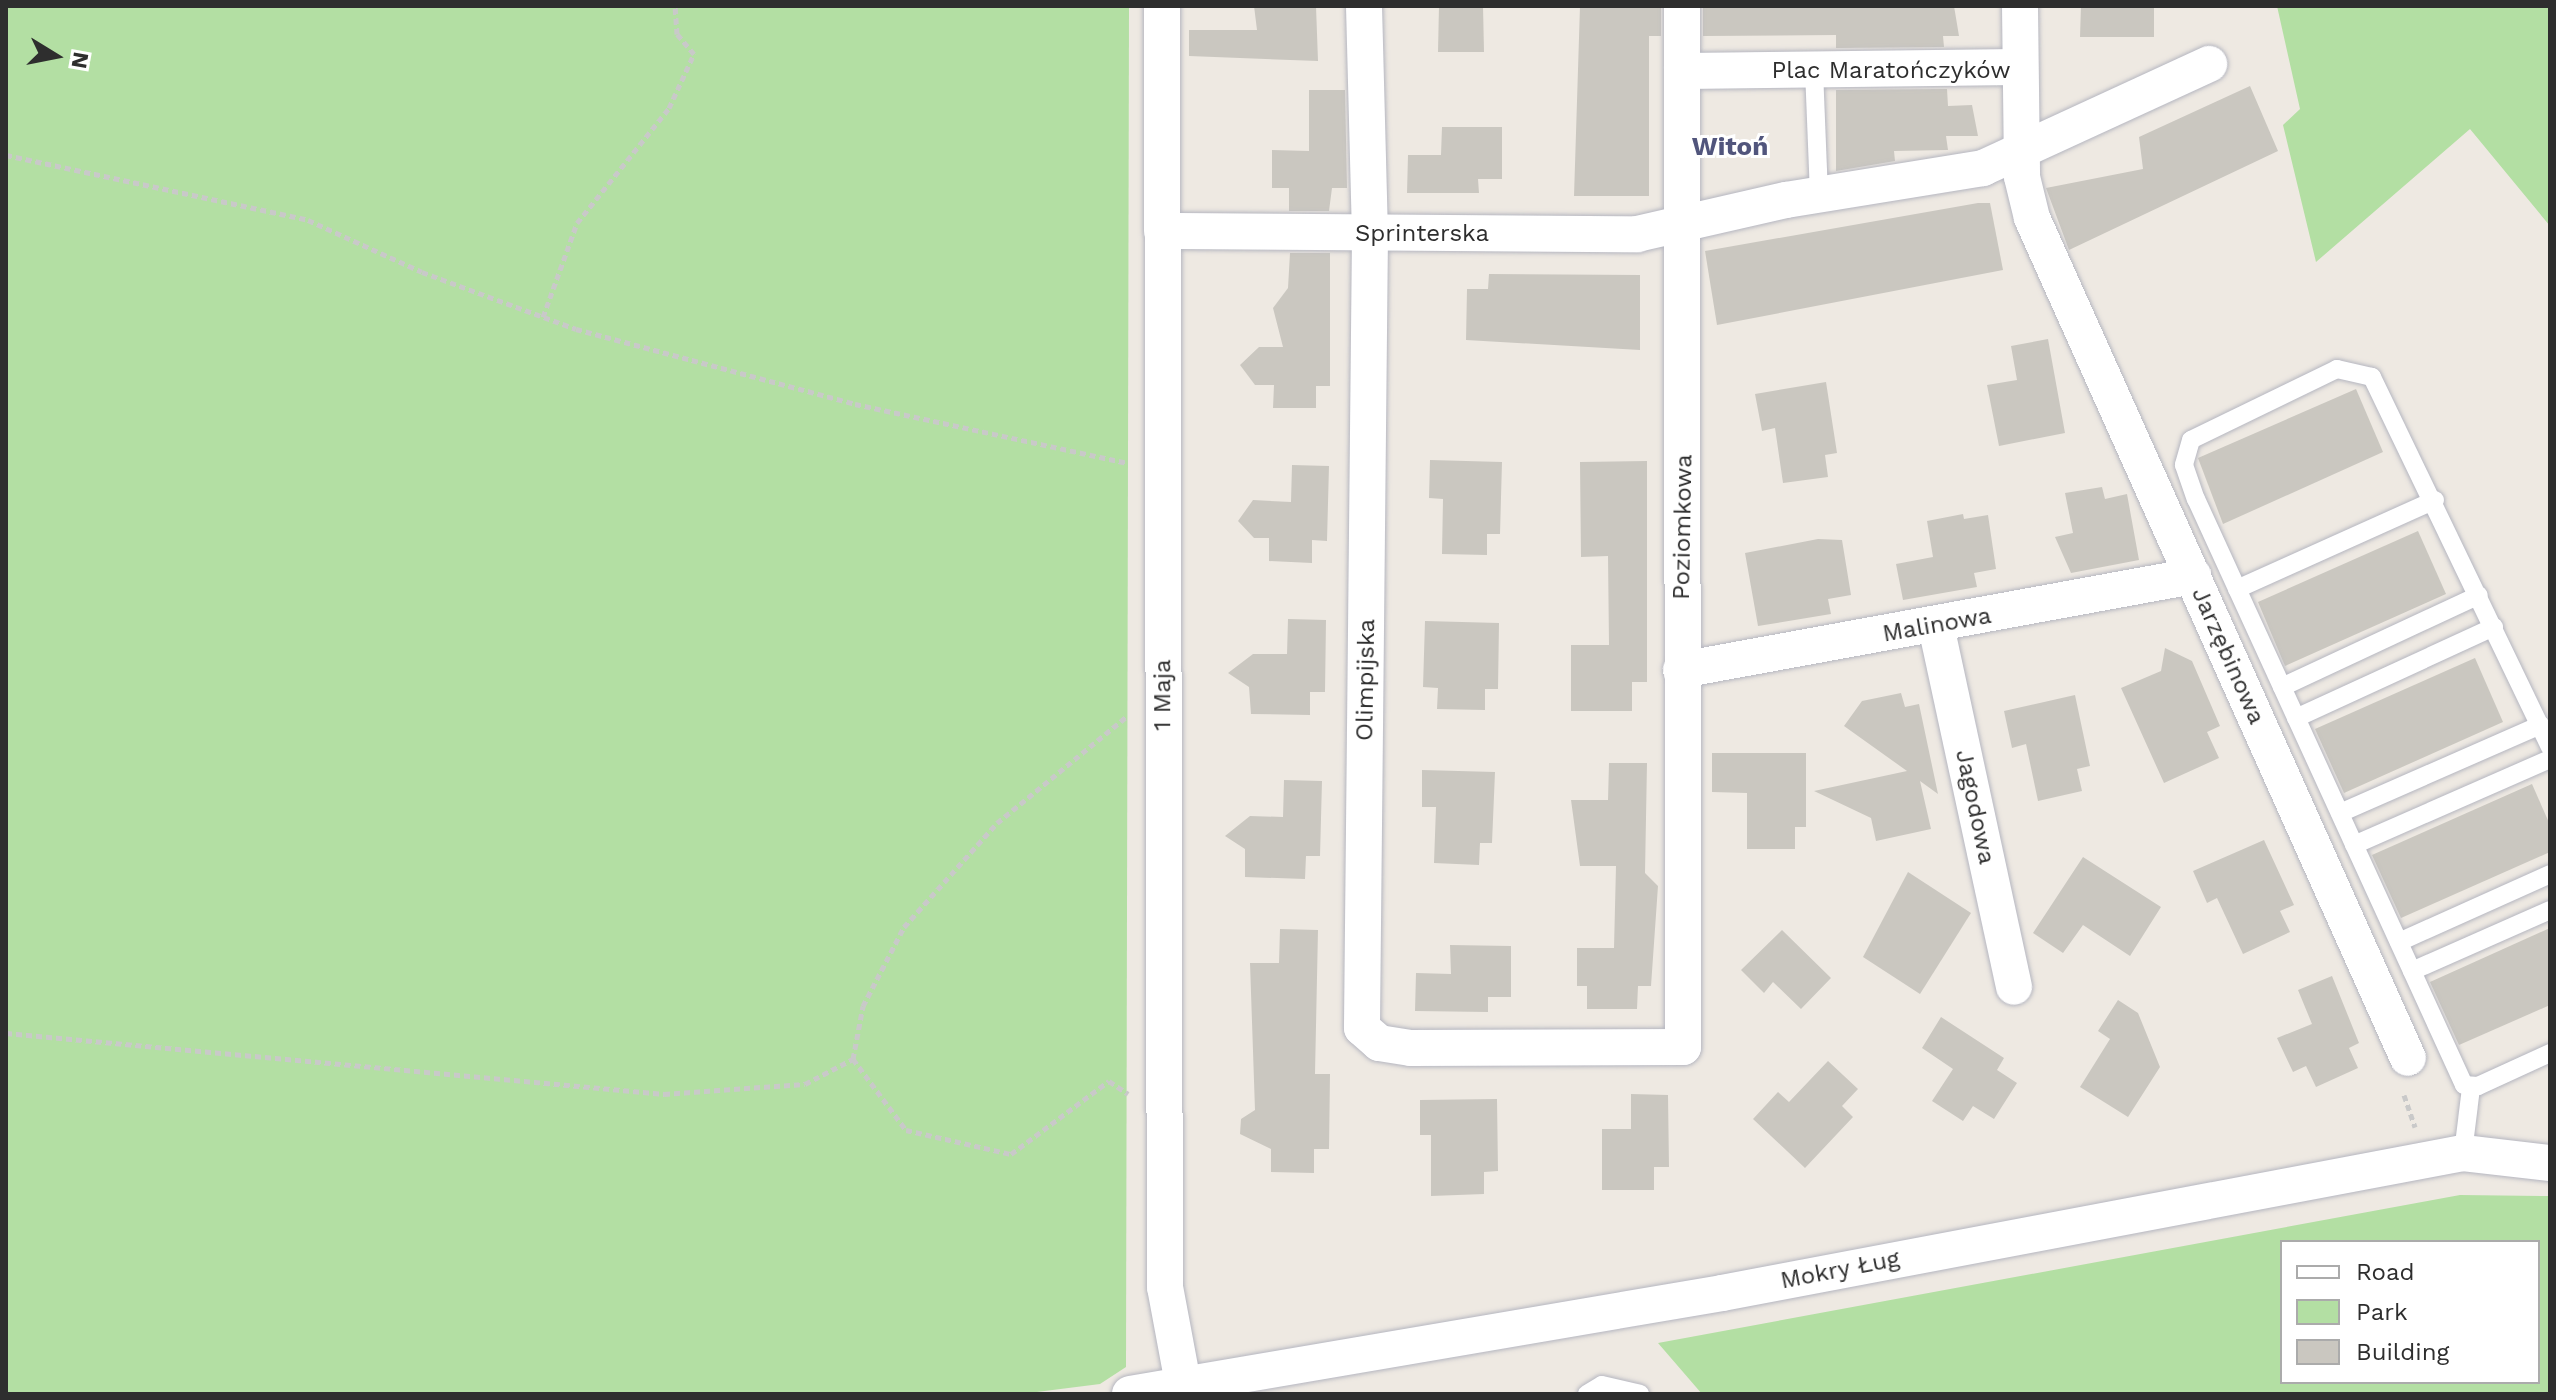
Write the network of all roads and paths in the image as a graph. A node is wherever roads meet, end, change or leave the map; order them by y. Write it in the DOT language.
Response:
graph roads {
  1 [pos="675,6"];
  2 [pos="1162,6"];
  3 [pos="1364,6"];
  4 [pos="1682,6"];
  5 [pos="2020,6"];
  6 [pos="2209,64"];
  7 [pos="2020,67"];
  8 [pos="1814,70"];
  9 [pos="1682,71"];
  10 [pos="2022,150"];
  11 [pos="6,155"];
  12 [pos="1819,194"];
  13 [pos="1680,223"];
  14 [pos="1162,231"];
  15 [pos="1370,234"];
  16 [pos="543,317"];
  17 [pos="1135,464"];
  18 [pos="2435,500"];
  19 [pos="2193,576"];
  20 [pos="2237,589"];
  21 [pos="2479,595"];
  22 [pos="1936,626"];
  23 [pos="2494,627"];
  24 [pos="1681,670"];
  25 [pos="2282,687"];
  26 [pos="1130,713"];
  27 [pos="2296,718"];
  28 [pos="2540,725"];
  29 [pos="2550,747"];
  30 [pos="2550,759"];
  31 [pos="2340,813"];
  32 [pos="2354,845"];
  33 [pos="2550,874"];
  34 [pos="2550,910"];
  35 [pos="2399,942"];
  36 [pos="2412,971"];
  37 [pos="2014,987"];
  38 [pos="6,1033"];
  39 [pos="1683,1047"];
  40 [pos="2550,1053"];
  41 [pos="2408,1058"];
  42 [pos="853,1059"];
  43 [pos="2471,1088"];
  44 [pos="1165,1120"];
  45 [pos="2463,1153"];
  46 [pos="2425,1159"];
  47 [pos="2550,1163"];
  48 [pos="1184,1388"];
  49 [pos="1130,1394"];
  50 [pos="1587,1394"];
  51 [pos="1640,1394"];
  1 -- 16 [label="path"];
  2 -- 14 [label="street, 1 Maja"];
  3 -- 15 [label="street, Olimpijska"];
  4 -- 9 [label="street, Poziomkowa"];
  5 -- 7 [label="street"];
  6 -- 10 [label="street"];
  7 -- 8 [label="street, Plac Maratończyków"];
  7 -- 10 [label="street, Plac Maratończyków"];
  8 -- 9 [label="street, Plac Maratończyków"];
  8 -- 12 [label="lane"];
  9 -- 13 [label="street, Poziomkowa"];
  10 -- 12 [label="street"];
  10 -- 19 [label="street, Jarzębinowa"];
  11 -- 16 [label="path"];
  12 -- 13 [label="street"];
  13 -- 15 [label="street, Sprinterska"];
  13 -- 24 [label="street, Poziomkowa"];
  14 -- 15 [label="street, Sprinterska"];
  14 -- 44 [label="street, 1 Maja"];
  15 -- 39 [label="street, Olimpijska"];
  16 -- 17 [label="path"];
  18 -- 20 [label="lane"];
  18 -- 20 [label="lane"];
  18 -- 21 [label="lane"];
  19 -- 22 [label="street, Malinowa"];
  19 -- 41 [label="street, Jarzębinowa"];
  20 -- 25 [label="lane"];
  21 -- 23 [label="lane"];
  21 -- 25 [label="lane"];
  22 -- 24 [label="street, Malinowa"];
  22 -- 37 [label="street, Jagodowa"];
  23 -- 27 [label="lane"];
  23 -- 28 [label="lane"];
  24 -- 39 [label="street, Poziomkowa"];
  25 -- 27 [label="lane"];
  26 -- 42 [label="path"];
  27 -- 31 [label="lane"];
  28 -- 29 [label="lane"];
  28 -- 31 [label="lane"];
  30 -- 32 [label="lane"];
  31 -- 32 [label="lane"];
  32 -- 35 [label="lane"];
  33 -- 35 [label="lane"];
  34 -- 36 [label="lane"];
  35 -- 36 [label="lane"];
  36 -- 43 [label="lane"];
  38 -- 42 [label="path"];
  40 -- 43 [label="lane"];
  41 -- 46 [label="path"];
  42 -- 44 [label="path"];
  43 -- 45 [label="lane"];
  44 -- 48 [label="street, 1 Maja"];
  45 -- 46 [label="street, Mokry Ług"];
  45 -- 47 [label="street, Mokry Ług"];
  46 -- 48 [label="street, Mokry Ług"];
  48 -- 49 [label="street, Mokry Ług"];
  50 -- 51 [label="lane"];
}
